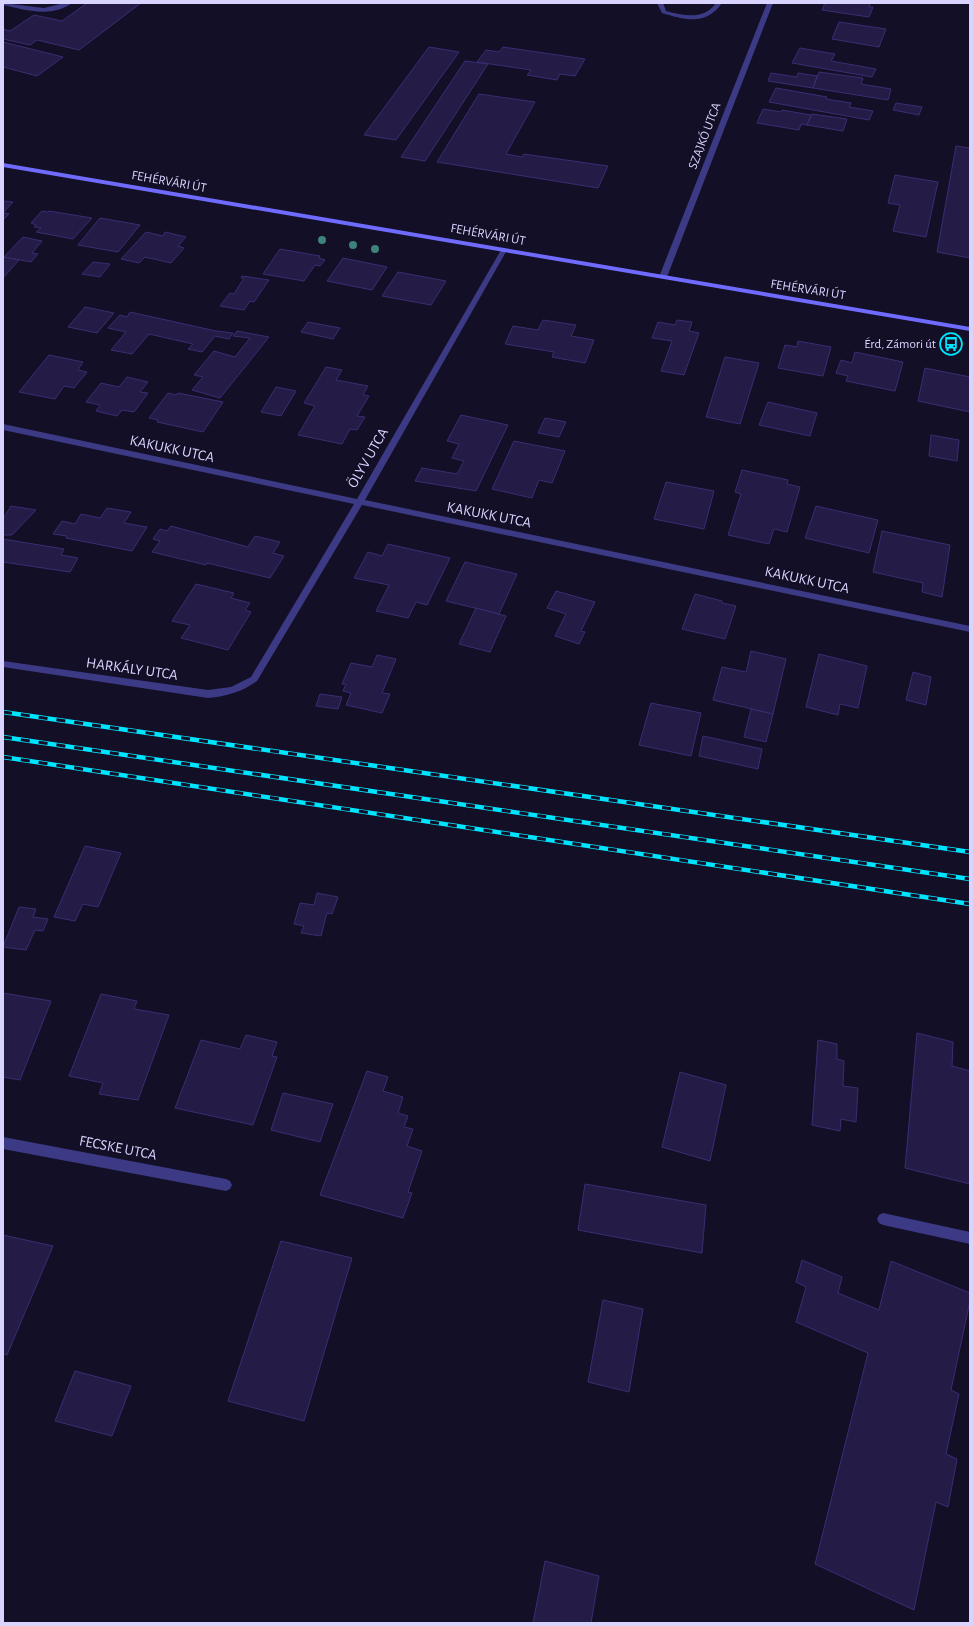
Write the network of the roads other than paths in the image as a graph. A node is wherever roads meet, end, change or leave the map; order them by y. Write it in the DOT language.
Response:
graph roads {
  1 [pos="3,3"];
  2 [pos="69,3"];
  3 [pos="660,3"];
  4 [pos="719,3"];
  5 [pos="770,3"];
  6 [pos="3,165"];
  7 [pos="504,250"];
  8 [pos="663,278"];
  9 [pos="970,329"];
  10 [pos="3,427"];
  11 [pos="359,503"];
  12 [pos="970,630"];
  13 [pos="3,664"];
  14 [pos="254,679"];
  15 [pos="3,1143"];
  16 [pos="226,1185"];
  17 [pos="883,1219"];
  18 [pos="970,1238"];
  1 -- 2 [label="street"];
  3 -- 4 [label="street"];
  5 -- 8 [label="street, SZAJKÓ UTCA"];
  6 -- 7 [label="main road, FEHÉRVÁRI ÚT"];
  7 -- 8 [label="main road, FEHÉRVÁRI ÚT"];
  7 -- 11 [label="street, ÖLYV UTCA"];
  8 -- 9 [label="main road, FEHÉRVÁRI ÚT"];
  10 -- 11 [label="street, KAKUKK UTCA"];
  11 -- 12 [label="street, KAKUKK UTCA"];
  11 -- 14 [label="street, ÖLYV UTCA"];
  13 -- 14 [label="street, HARKÁLY UTCA"];
  15 -- 16 [label="street, FECSKE UTCA"];
  17 -- 18 [label="street"];
}
